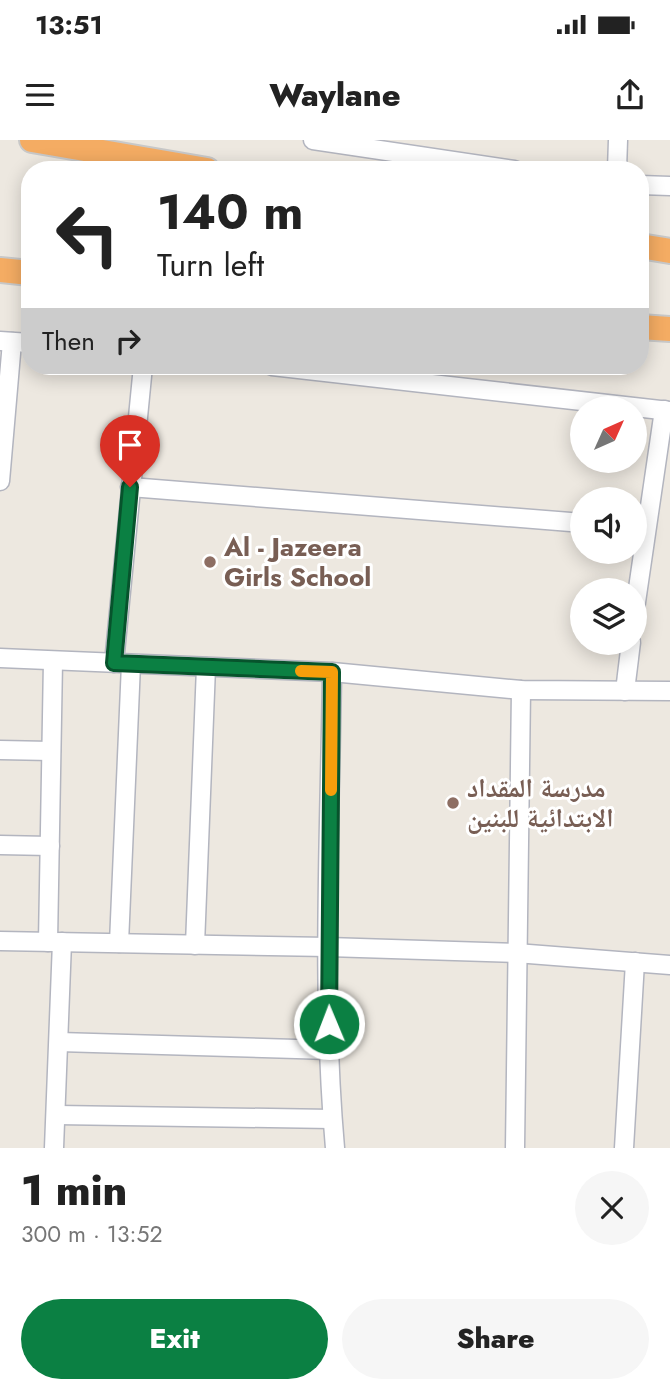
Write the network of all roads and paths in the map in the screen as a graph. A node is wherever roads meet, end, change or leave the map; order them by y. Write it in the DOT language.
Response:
graph roads {
  1 [pos="32,140"];
  2 [pos="313,140"];
  3 [pos="618,140"];
  4 [pos="154,161"];
  5 [pos="454,161"];
  6 [pos="617,161"];
  7 [pos="649,185"];
  8 [pos="670,186"];
  9 [pos="649,248"];
  10 [pos="670,251"];
  11 [pos="0,270"];
  12 [pos="21,272"];
  13 [pos="649,328"];
  14 [pos="670,329"];
  15 [pos="14,342"];
  16 [pos="142,375"];
  17 [pos="351,375"];
  18 [pos="667,411"];
  19 [pos="0,481"];
  20 [pos="130,487"];
  21 [pos="647,497"];
  22 [pos="570,522"];
  23 [pos="629,655"];
  24 [pos="0,658"];
  25 [pos="53,661"];
  26 [pos="123,663"];
  27 [pos="206,667"];
  28 [pos="332,672"];
  29 [pos="521,690"];
  30 [pos="625,691"];
  31 [pos="670,691"];
  32 [pos="0,750"];
  33 [pos="51,751"];
  34 [pos="0,845"];
  35 [pos="50,846"];
  36 [pos="0,941"];
  37 [pos="55,942"];
  38 [pos="119,943"];
  39 [pos="195,945"];
  40 [pos="328,947"];
  41 [pos="516,953"];
  42 [pos="635,962"];
  43 [pos="670,965"];
  44 [pos="59,1042"];
  45 [pos="330,1049"];
  46 [pos="57,1115"];
  47 [pos="332,1119"];
  48 [pos="54,1148"];
  49 [pos="335,1148"];
  50 [pos="515,1148"];
  51 [pos="624,1148"];
  1 -- 4 [label="highway"];
  2 -- 5 [label="street"];
  3 -- 6 [label="street"];
  7 -- 8 [label="street"];
  9 -- 10 [label="highway"];
  11 -- 12 [label="highway"];
  13 -- 14 [label="highway"];
  15 -- 19 [label="street"];
  16 -- 20 [label="street"];
  17 -- 18 [label="street"];
  18 -- 21 [label="street"];
  20 -- 22 [label="street"];
  20 -- 26 [label="street"];
  23 -- 30 [label="street"];
  24 -- 25 [label="street"];
  25 -- 26 [label="street"];
  25 -- 33 [label="street"];
  26 -- 27 [label="street"];
  26 -- 38 [label="street"];
  27 -- 28 [label="street"];
  27 -- 39 [label="street"];
  28 -- 29 [label="street"];
  28 -- 40 [label="street"];
  29 -- 30 [label="street"];
  29 -- 41 [label="street"];
  30 -- 31 [label="street"];
  32 -- 33 [label="street"];
  33 -- 35 [label="street"];
  34 -- 35 [label="street"];
  35 -- 37 [label="street"];
  36 -- 37 [label="street"];
  37 -- 38 [label="street"];
  37 -- 44 [label="street"];
  38 -- 39 [label="street"];
  39 -- 40 [label="street"];
  40 -- 41 [label="street"];
  40 -- 45 [label="street"];
  41 -- 42 [label="street"];
  41 -- 50 [label="street"];
  42 -- 43 [label="street"];
  42 -- 51 [label="street"];
  44 -- 45 [label="street"];
  44 -- 46 [label="street"];
  45 -- 47 [label="street"];
  46 -- 47 [label="street"];
  46 -- 48 [label="street"];
  47 -- 49 [label="street"];
}
